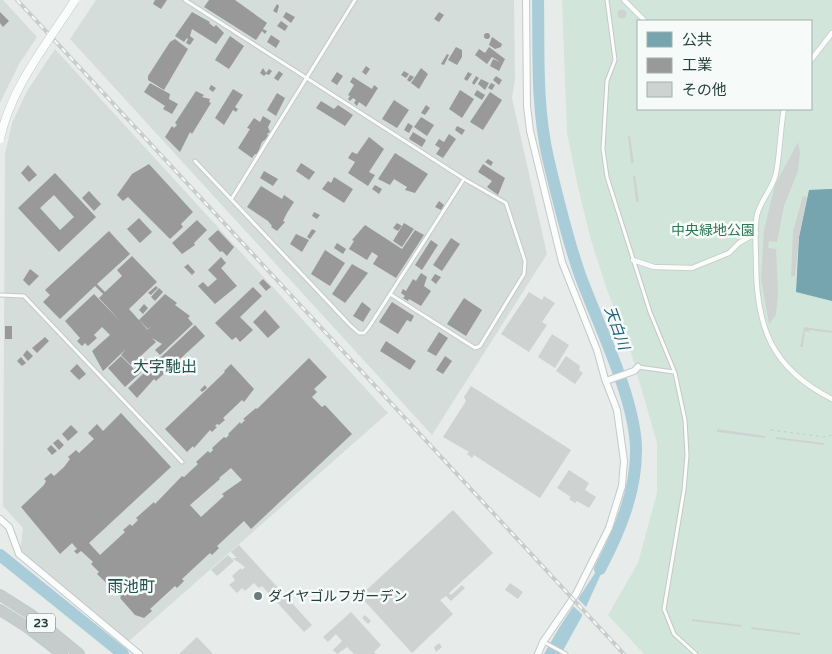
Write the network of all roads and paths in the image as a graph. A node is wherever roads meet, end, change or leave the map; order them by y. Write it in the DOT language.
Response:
graph roads {
  1 [pos="75,0"];
  2 [pos="185,0"];
  3 [pos="355,0"];
  4 [pos="526,0"];
  5 [pos="606,0"];
  6 [pos="624,0"];
  7 [pos="645,20"];
  8 [pos="832,32"];
  9 [pos="812,59"];
  10 [pos="307,78"];
  11 [pos="784,110"];
  12 [pos="0,139"];
  13 [pos="195,161"];
  14 [pos="464,179"];
  15 [pos="232,198"];
  16 [pos="756,233"];
  17 [pos="633,260"];
  18 [pos="390,294"];
  19 [pos="0,295"];
  20 [pos="636,369"];
  21 [pos="675,373"];
  22 [pos="608,381"];
  23 [pos="832,399"];
  24 [pos="771,430"];
  25 [pos="832,434"];
  26 [pos="182,462"];
  27 [pos="0,519"];
  28 [pos="0,595"];
  29 [pos="0,610"];
  30 [pos="544,642"];
  31 [pos="62,654"];
  32 [pos="79,654"];
  33 [pos="139,654"];
  34 [pos="538,654"];
  35 [pos="566,654"];
  36 [pos="696,654"];
  1 -- 12 [label="street, bridge"];
  2 -- 10 [label="lane"];
  3 -- 10 [label="lane"];
  4 -- 22 [label="street"];
  5 -- 17 [label="lane"];
  6 -- 7 [label="street"];
  8 -- 9 [label="street"];
  10 -- 14 [label="lane"];
  10 -- 15 [label="lane"];
  11 -- 16 [label="street"];
  13 -- 15 [label="lane"];
  14 -- 18 [label="lane"];
  14 -- 18 [label="lane"];
  15 -- 18 [label="lane"];
  16 -- 17 [label="street"];
  16 -- 23 [label="street"];
  17 -- 21 [label="lane"];
  19 -- 26 [label="lane"];
  20 -- 21 [label="lane"];
  20 -- 22 [label="street"];
  21 -- 36 [label="lane"];
  22 -- 30 [label="street"];
  24 -- 25 [label="path"];
  27 -- 33 [label="street"];
  28 -- 32 [label="highway, 23"];
  29 -- 31 [label="highway, 23"];
  30 -- 34 [label="street"];
  30 -- 35 [label="lane"];
}
